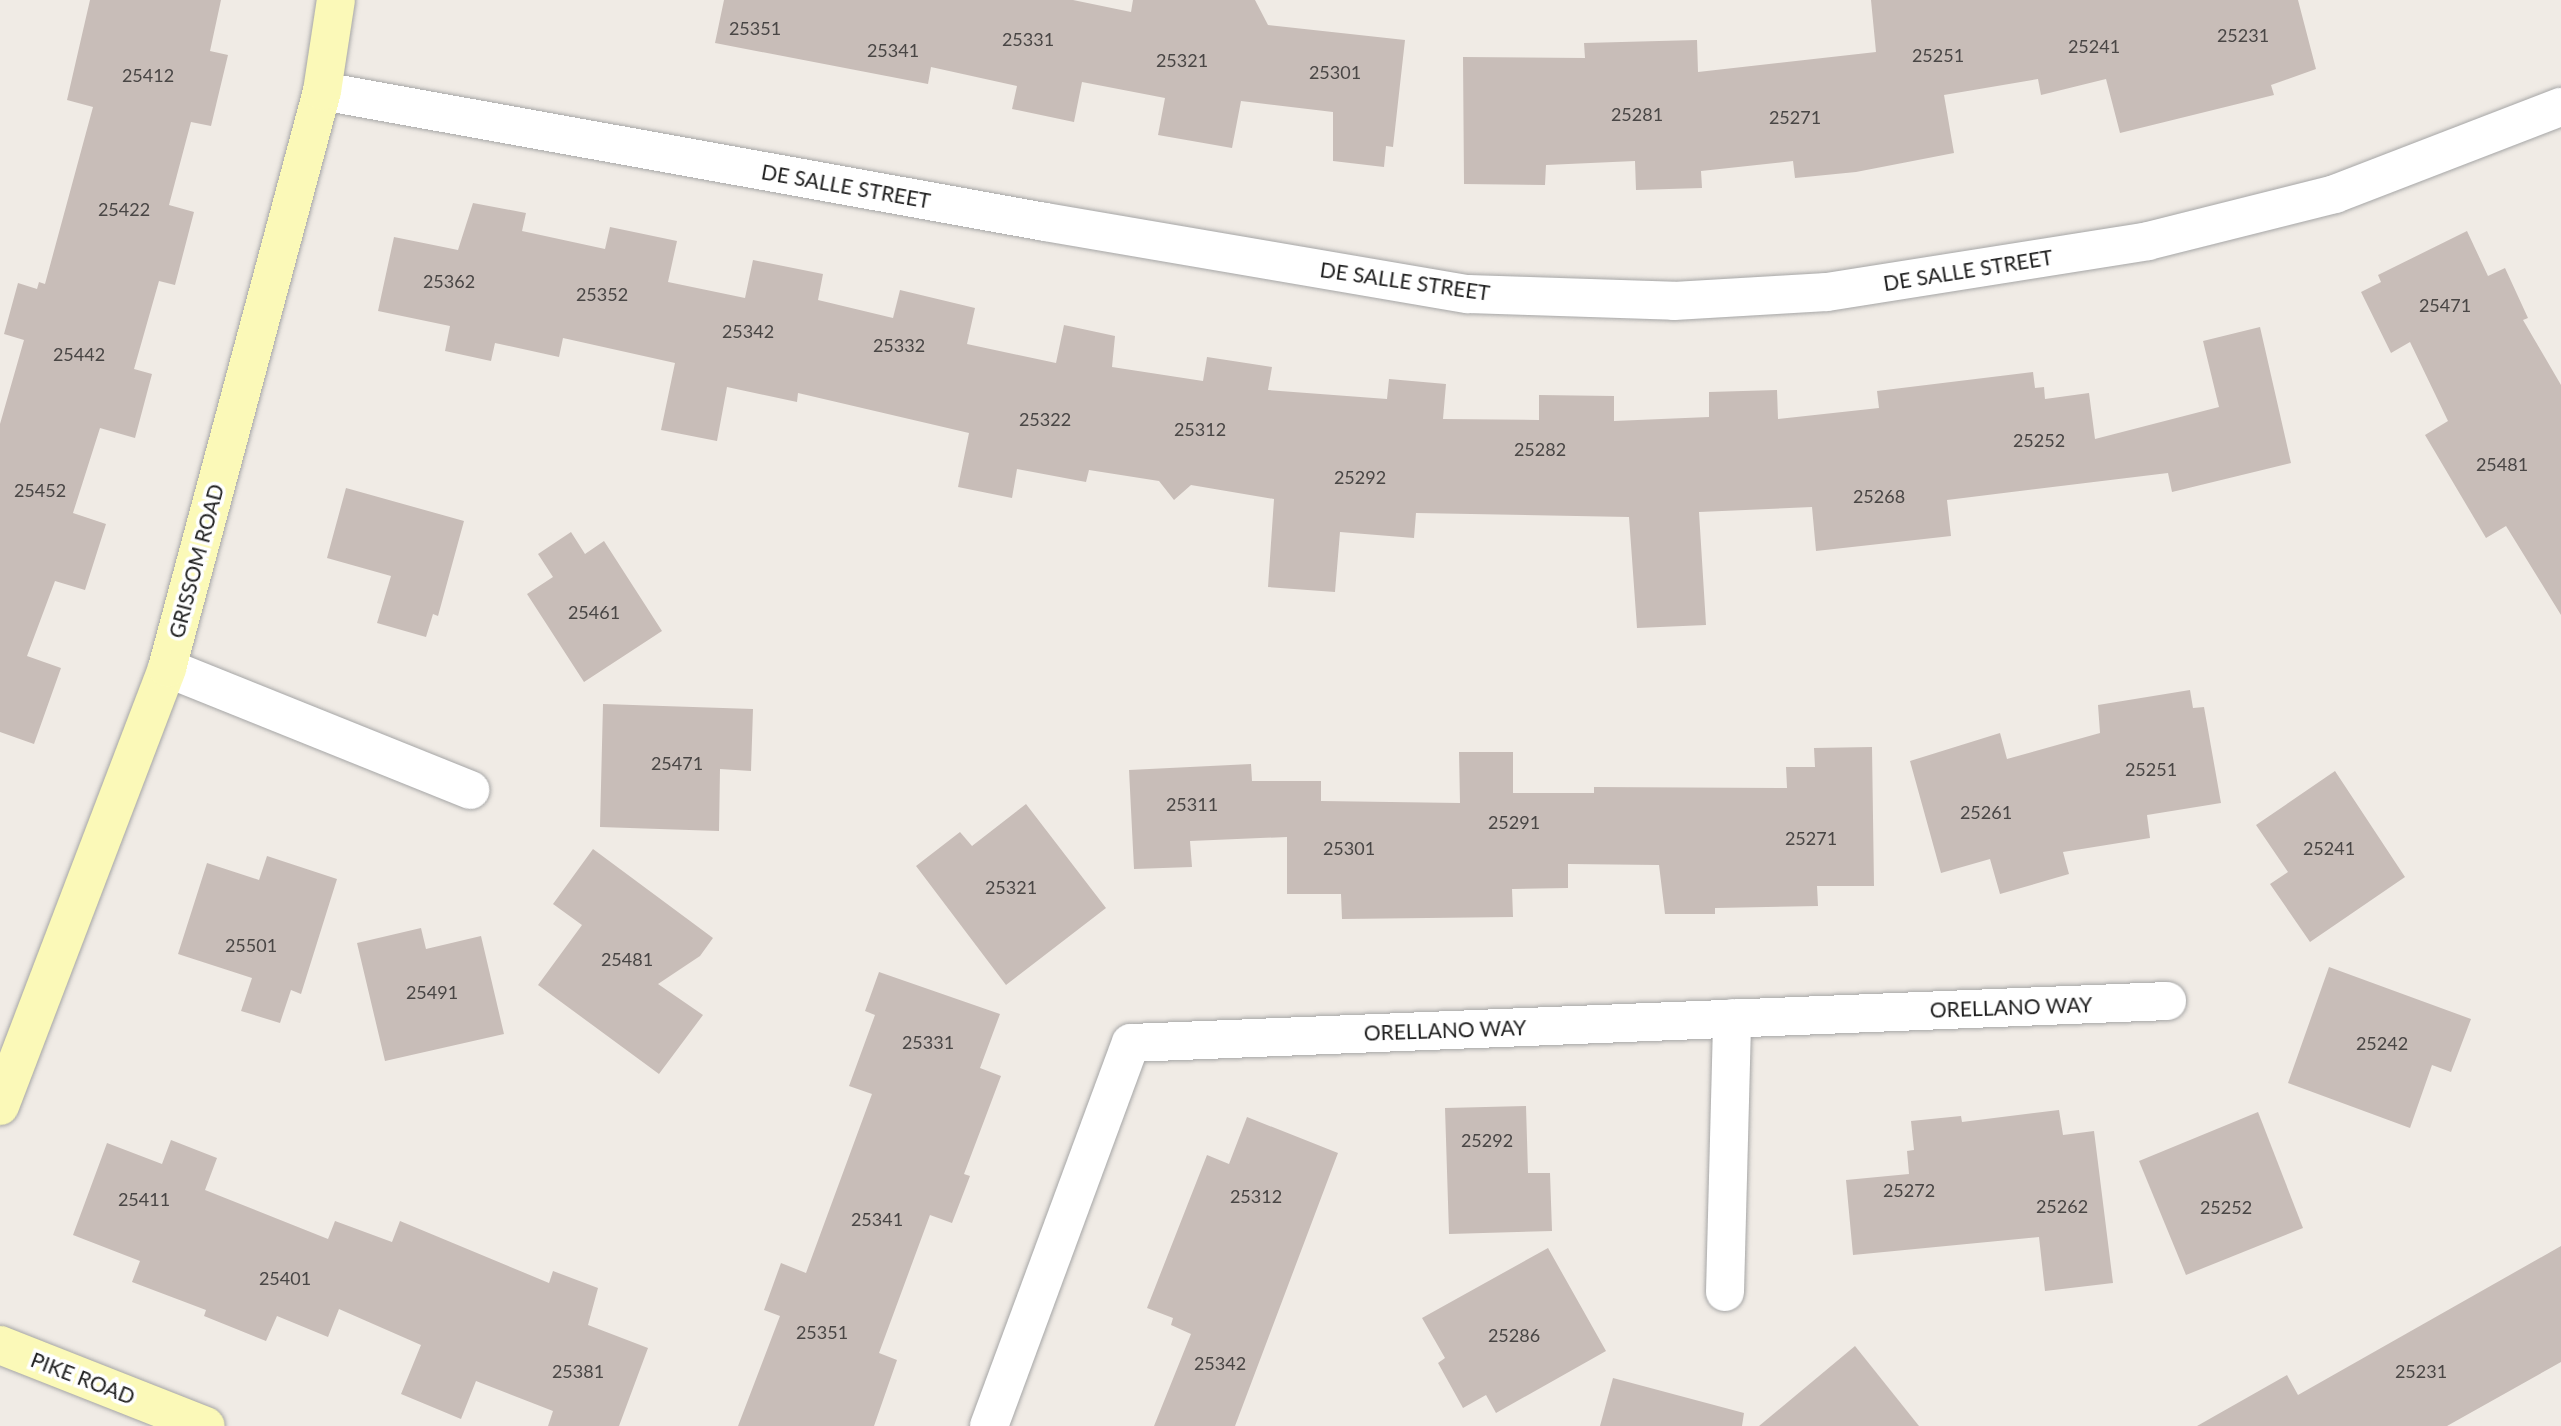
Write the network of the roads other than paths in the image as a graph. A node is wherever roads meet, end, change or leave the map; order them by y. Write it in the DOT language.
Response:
graph roads {
  1 [pos="336,0"];
  2 [pos="322,91"];
  3 [pos="2556,120"];
  4 [pos="167,668"];
  5 [pos="470,790"];
  6 [pos="2167,1000"];
  7 [pos="1732,1018"];
  8 [pos="0,1106"];
  9 [pos="1725,1292"];
  10 [pos="0,1345"];
  11 [pos="206,1426"];
  12 [pos="989,1426"];
  1 -- 2 [label="street, GRISSOM ROAD"];
  2 -- 3 [label="street, DE SALLE STREET"];
  2 -- 4 [label="street, GRISSOM ROAD"];
  4 -- 5 [label="street"];
  4 -- 8 [label="street, GRISSOM ROAD"];
  6 -- 7 [label="street, ORELLANO WAY"];
  7 -- 9 [label="street"];
  7 -- 12 [label="street, ORELLANO WAY"];
  10 -- 11 [label="street, PIKE ROAD"];
}
